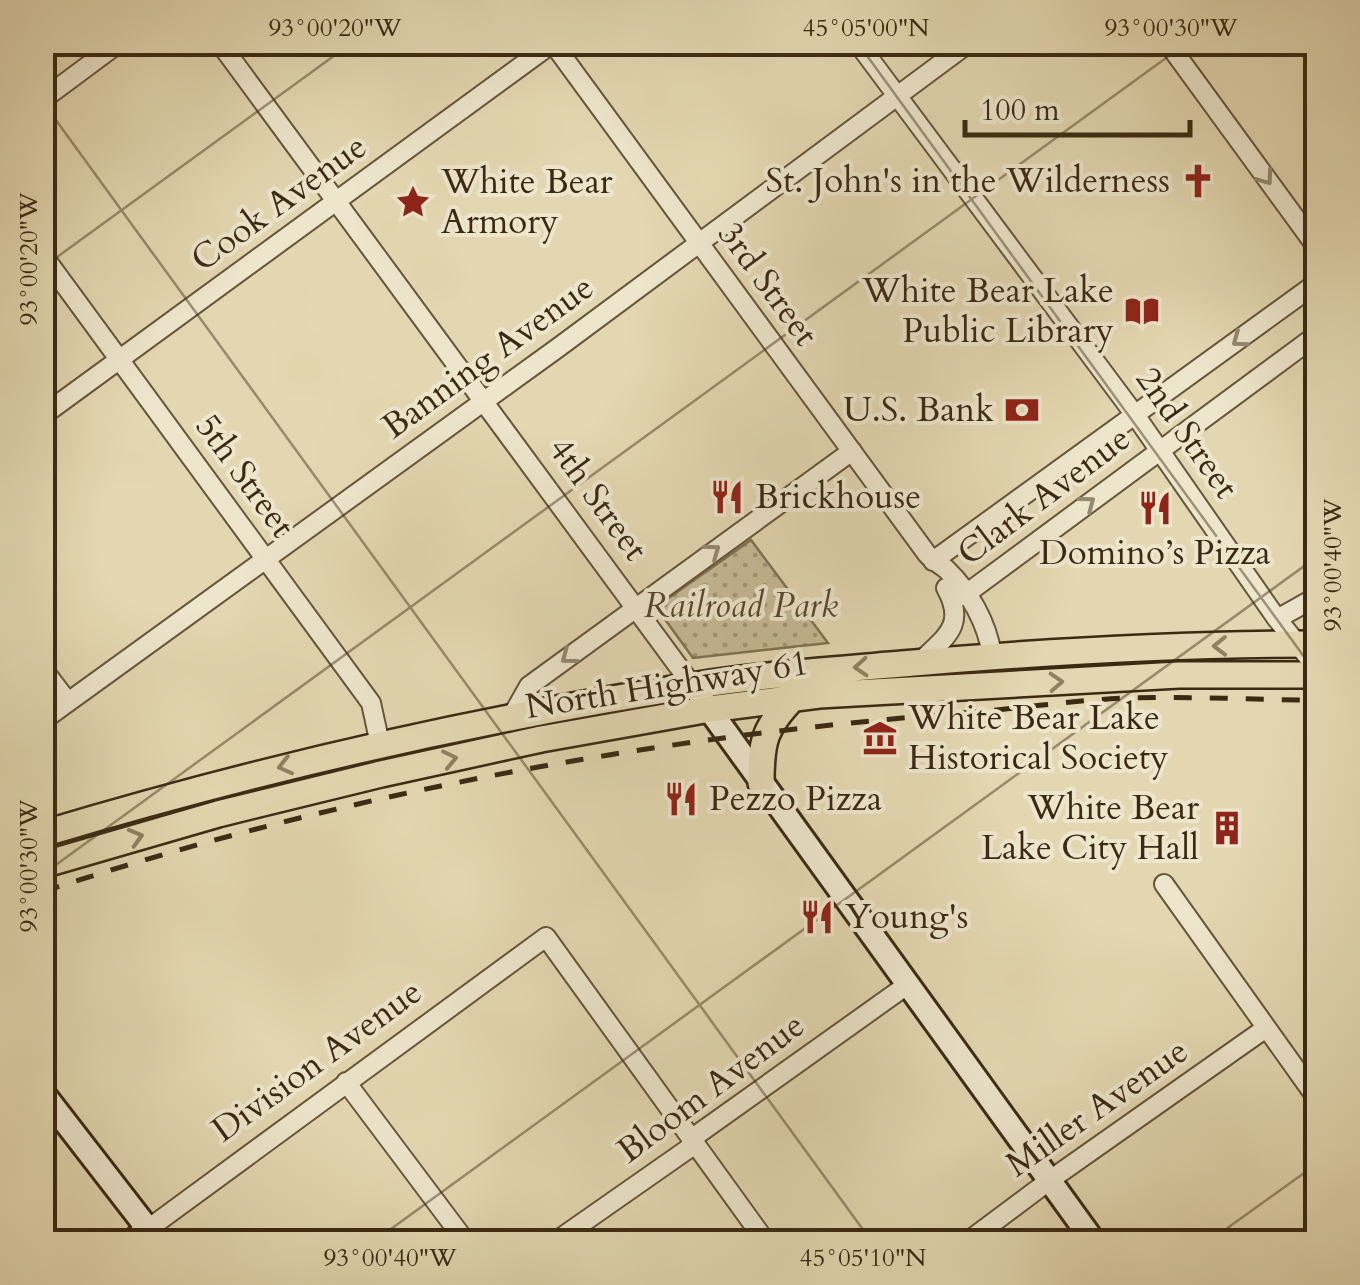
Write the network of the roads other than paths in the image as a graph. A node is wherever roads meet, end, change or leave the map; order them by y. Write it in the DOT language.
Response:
graph roads {
  1 [pos="120,42"];
  2 [pos="219,42"];
  3 [pos="858,42"];
  4 [pos="970,42"];
  5 [pos="1166,42"];
  6 [pos="553,43"];
  7 [pos="897,94"];
  8 [pos="42,100"];
  9 [pos="335,202"];
  10 [pos="699,244"];
  11 [pos="1318,249"];
  12 [pos="42,254"];
  13 [pos="1318,282"];
  14 [pos="1318,334"];
  15 [pos="119,361"];
  16 [pos="482,401"];
  17 [pos="1135,415"];
  18 [pos="42,416"];
  19 [pos="1160,449"];
  20 [pos="852,451"];
  21 [pos="266,559"];
  22 [pos="934,561"];
  23 [pos="959,596"];
  24 [pos="1318,596"];
  25 [pos="634,608"];
  26 [pos="1277,619"];
  27 [pos="1308,644"];
  28 [pos="992,655"];
  29 [pos="920,662"];
  30 [pos="42,668"];
  31 [pos="1318,672"];
  32 [pos="692,686"];
  33 [pos="959,687"];
  34 [pos="793,698"];
  35 [pos="68,702"];
  36 [pos="710,709"];
  37 [pos="512,716"];
  38 [pos="42,721"];
  39 [pos="380,744"];
  40 [pos="355,780"];
  41 [pos="761,782"];
  42 [pos="42,834"];
  43 [pos="42,865"];
  44 [pos="1164,884"];
  45 [pos="907,985"];
  46 [pos="1266,1028"];
  47 [pos="346,1082"];
  48 [pos="42,1092"];
  49 [pos="1318,1100"];
  50 [pos="694,1142"];
  51 [pos="1050,1180"];
  52 [pos="146,1238"];
  53 [pos="466,1242"];
  54 [pos="555,1242"];
  55 [pos="766,1242"];
  56 [pos="966,1242"];
  57 [pos="1094,1242"];
  1 -- 8 [label="street"];
  2 -- 9 [label="street, 4th Street"];
  3 -- 7 [label="street, 2nd Street"];
  4 -- 7 [label="street, Banning Avenue"];
  5 -- 11 [label="street, one-way"];
  6 -- 9 [label="street, Cook Avenue"];
  6 -- 10 [label="street, 3rd Street"];
  7 -- 10 [label="street, Banning Avenue"];
  7 -- 17 [label="street, 2nd Street"];
  9 -- 15 [label="street, Cook Avenue"];
  9 -- 16 [label="street, 4th Street"];
  10 -- 16 [label="street, Banning Avenue"];
  10 -- 20 [label="street, 3rd Street"];
  12 -- 15 [label="street, 5th Street"];
  13 -- 17 [label="street, Clark Avenue, one-way"];
  14 -- 19 [label="street, Clark Avenue"];
  15 -- 18 [label="street, Cook Avenue"];
  15 -- 21 [label="street, 5th Street"];
  16 -- 21 [label="street, Banning Avenue"];
  16 -- 25 [label="street, 4th Street"];
  17 -- 19 [label="street, 2nd Street"];
  17 -- 22 [label="street, Clark Avenue"];
  23 -- 19 [label="street, Clark Avenue, one-way"];
  19 -- 26 [label="street, 2nd Street"];
  20 -- 22 [label="street, 3rd Street"];
  25 -- 20 [label="street, one-way"];
  21 -- 35 [label="street, Banning Avenue"];
  21 -- 39 [label="street, 5th Street"];
  22 -- 23 [label="street, 3rd Street"];
  23 -- 28 [label="street, 3rd Street"];
  23 -- 29 [label="street"];
  24 -- 26 [label="street"];
  25 -- 32 [label="street, 4th Street"];
  25 -- 37 [label="street, one-way"];
  26 -- 27 [label="street, 2nd Street"];
  27 -- 28 [label="main road, North Highway 61, one-way"];
  27 -- 31 [label="street, 2nd Street"];
  28 -- 29 [label="main road, North Highway 61"];
  28 -- 33 [label="main road"];
  29 -- 32 [label="main road, North Highway 61, one-way"];
  30 -- 35 [label="street"];
  33 -- 31 [label="main road, North Highway 61, one-way"];
  32 -- 36 [label="street, 4th Street"];
  32 -- 37 [label="main road, North Highway 61"];
  33 -- 34 [label="main road, North Highway 61"];
  34 -- 36 [label="main road, North Highway 61"];
  34 -- 41 [label="main road"];
  35 -- 38 [label="street, Banning Avenue"];
  40 -- 36 [label="main road, North Highway 61, one-way"];
  36 -- 41 [label="street, 4th Street"];
  37 -- 39 [label="main road, North Highway 61"];
  39 -- 40 [label="main road"];
  39 -- 42 [label="main road, North Highway 61, one-way"];
  43 -- 40 [label="main road, North Highway 61, one-way"];
  41 -- 45 [label="street, 4th Street"];
  44 -- 46 [label="street"];
  45 -- 50 [label="street, Bloom Avenue"];
  45 -- 51 [label="street, 4th Street"];
  46 -- 49 [label="street"];
  46 -- 51 [label="street, Miller Avenue"];
  47 -- 50 [label="street, Division Avenue"];
  47 -- 52 [label="street, Division Avenue"];
  47 -- 53 [label="street"];
  48 -- 52 [label="street"];
  50 -- 54 [label="street, Bloom Avenue"];
  50 -- 55 [label="street"];
  51 -- 56 [label="street, Miller Avenue"];
  51 -- 57 [label="street, 4th Street"];
}
